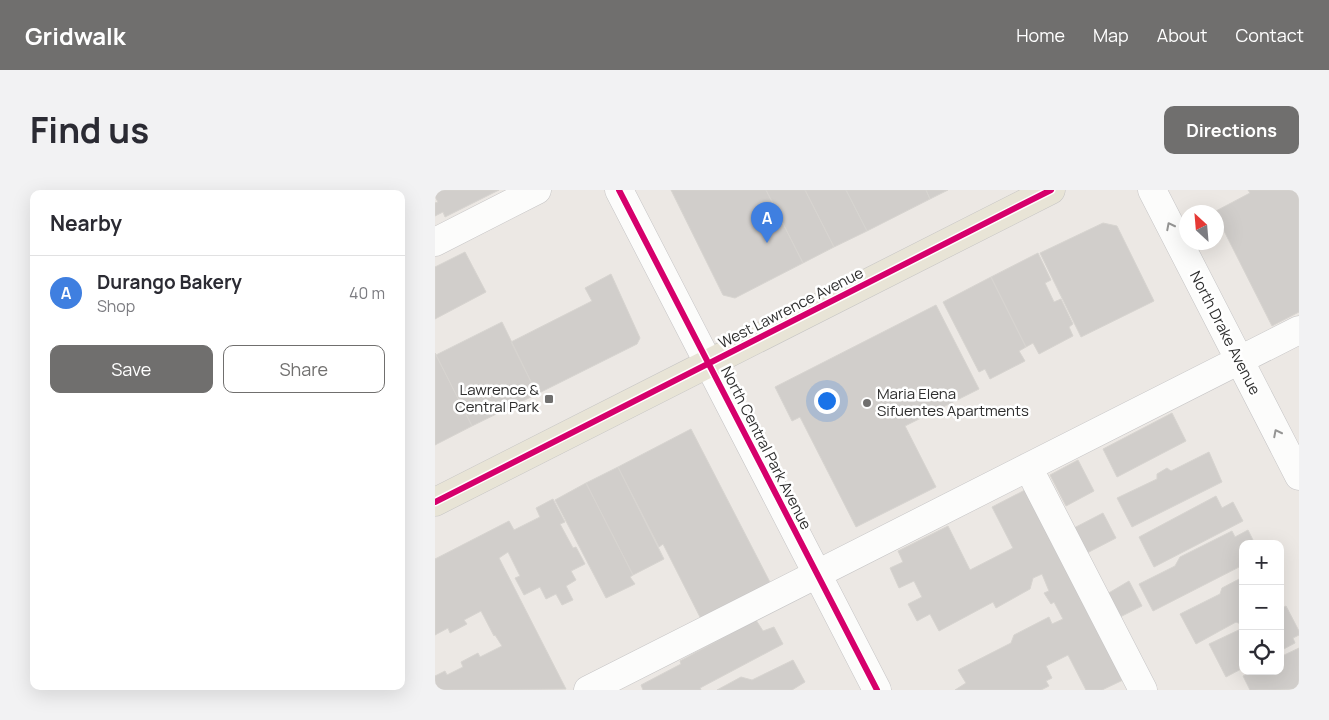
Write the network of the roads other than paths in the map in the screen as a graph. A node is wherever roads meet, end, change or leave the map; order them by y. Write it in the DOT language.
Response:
graph roads {
  1 [pos="537,190"];
  2 [pos="619,190"];
  3 [pos="1051,190"];
  4 [pos="1152,190"];
  5 [pos="435,242"];
  6 [pos="1299,330"];
  7 [pos="1239,360"];
  8 [pos="708,363"];
  9 [pos="1028,467"];
  10 [pos="1299,476"];
  11 [pos="435,502"];
  12 [pos="817,574"];
  13 [pos="600,687"];
  14 [pos="877,690"];
  15 [pos="1143,690"];
  1 -- 5 [label="street"];
  2 -- 8 [label="street, North Central Park Avenue"];
  3 -- 8 [label="main road, West Lawrence Avenue"];
  7 -- 4 [label="street, North Drake Avenue, one-way"];
  6 -- 7 [label="street"];
  7 -- 9 [label="street"];
  10 -- 7 [label="street, North Drake Avenue, one-way"];
  8 -- 11 [label="main road, West Lawrence Avenue"];
  8 -- 12 [label="street, North Central Park Avenue"];
  9 -- 12 [label="street"];
  9 -- 15 [label="street"];
  12 -- 13 [label="street"];
  12 -- 14 [label="street, North Central Park Avenue"];
}
